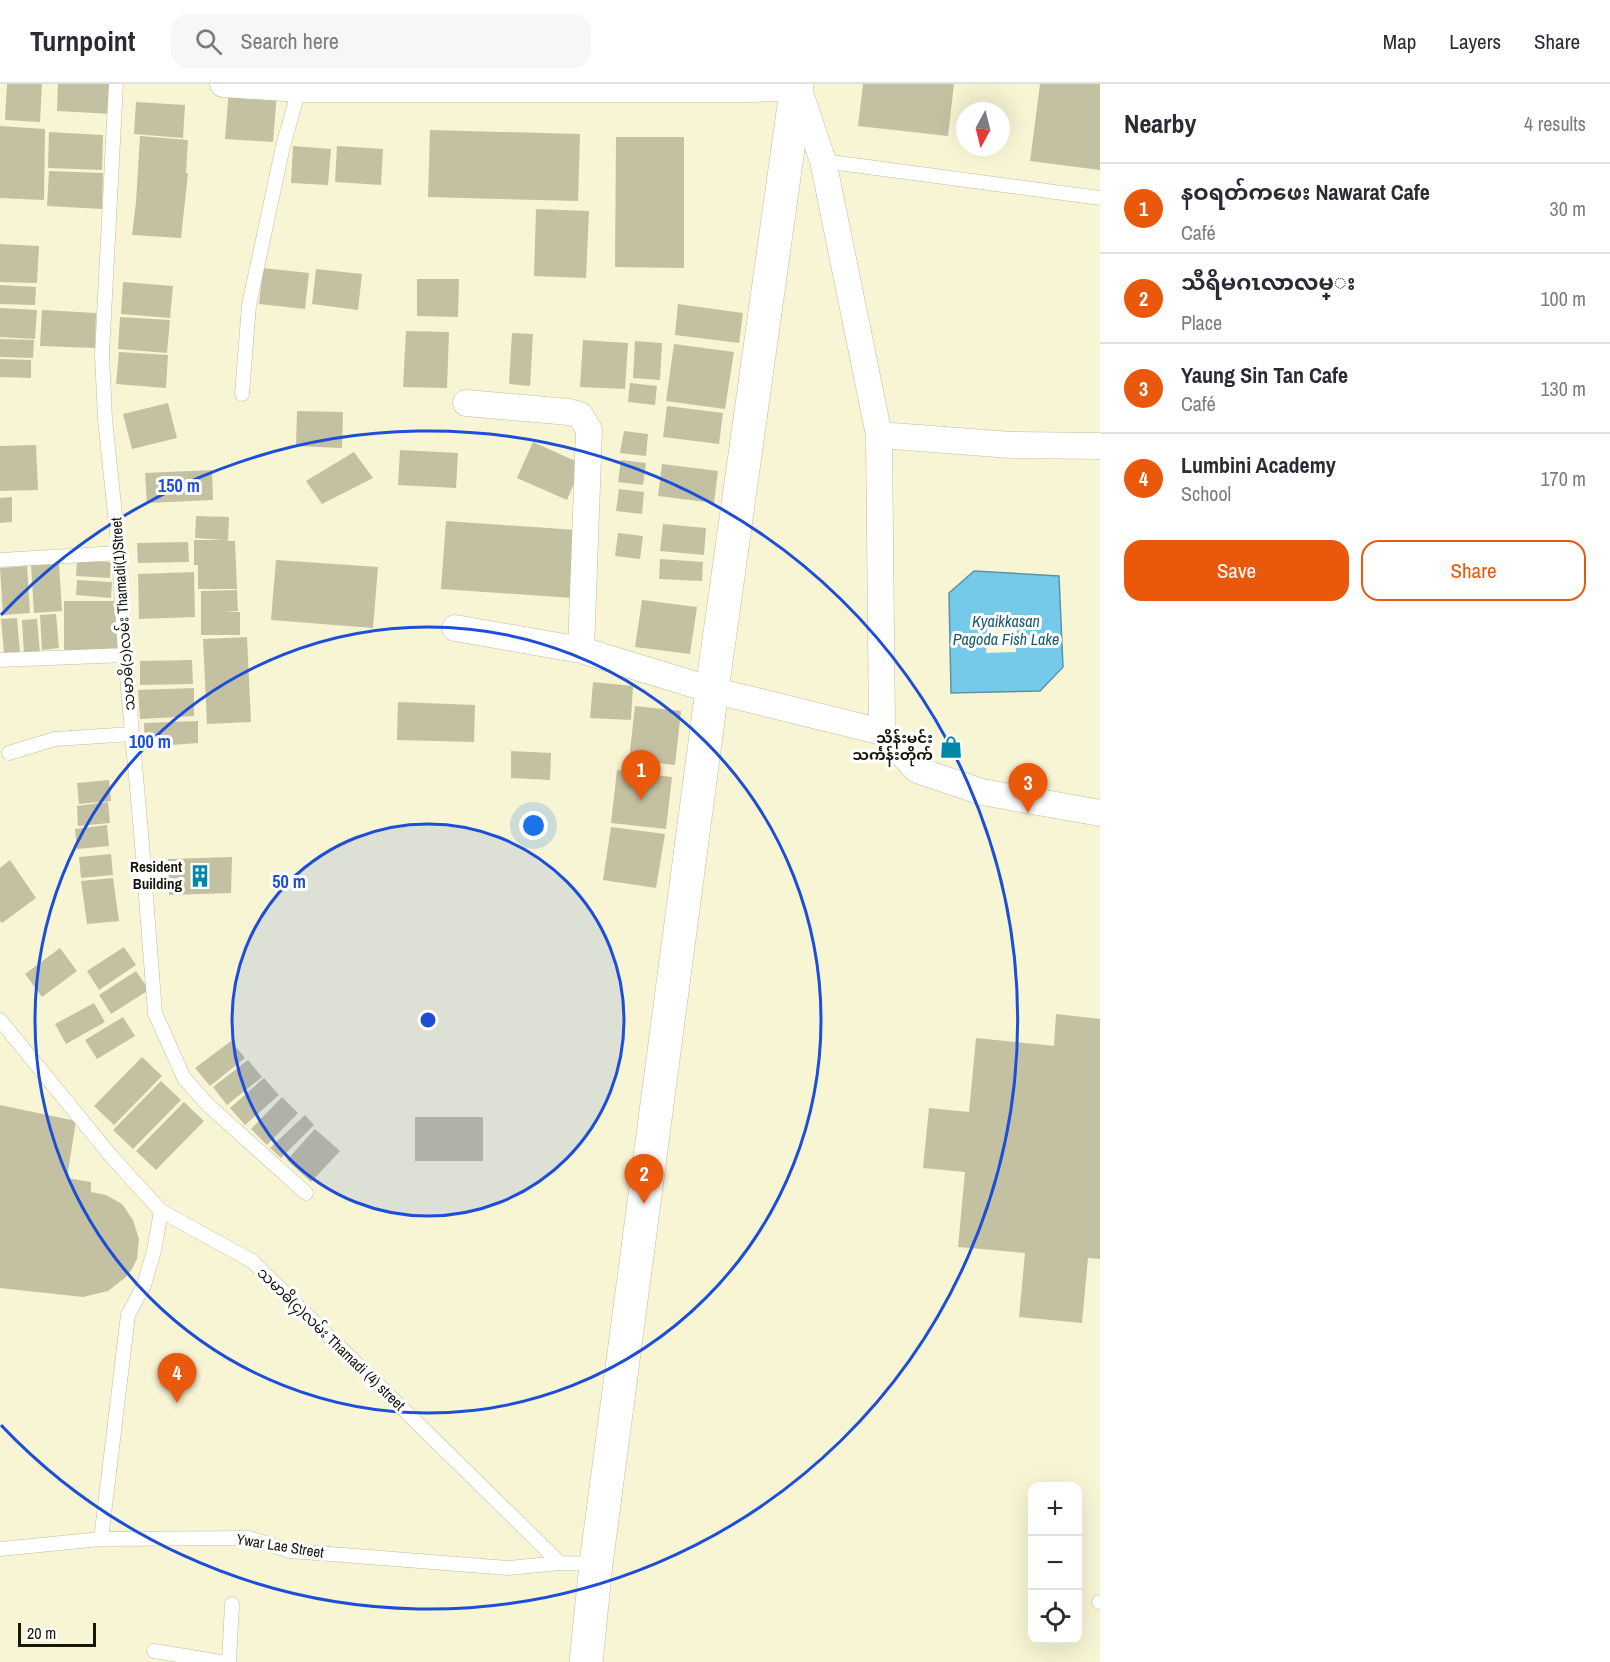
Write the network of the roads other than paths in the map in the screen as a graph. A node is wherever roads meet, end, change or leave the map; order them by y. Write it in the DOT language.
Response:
graph roads {
  1 [pos="117,84"];
  2 [pos="223,84"];
  3 [pos="300,86"];
  4 [pos="545,86"];
  5 [pos="797,86"];
  6 [pos="823,161"];
  7 [pos="1100,198"];
  8 [pos="242,394"];
  9 [pos="466,404"];
  10 [pos="879,435"];
  11 [pos="1100,446"];
  12 [pos="119,553"];
  13 [pos="0,560"];
  14 [pos="455,628"];
  15 [pos="581,650"];
  16 [pos="125,655"];
  17 [pos="0,660"];
  18 [pos="712,690"];
  19 [pos="882,732"];
  20 [pos="132,734"];
  21 [pos="9,753"];
  22 [pos="1100,813"];
  23 [pos="0,1020"];
  24 [pos="306,1193"];
  25 [pos="161,1211"];
  26 [pos="101,1539"];
  27 [pos="0,1549"];
  28 [pos="560,1563"];
  29 [pos="596,1564"];
  30 [pos="232,1604"];
  31 [pos="154,1651"];
  32 [pos="220,1662"];
  33 [pos="229,1662"];
  34 [pos="586,1662"];
  1 -- 12 [label="lane, သမာဓိ(၁)လမ်း Thamadi(1)Street"];
  2 -- 3 [label="street"];
  3 -- 4 [label="street"];
  3 -- 8 [label="lane"];
  4 -- 5 [label="street"];
  5 -- 6 [label="street"];
  5 -- 18 [label="street"];
  6 -- 7 [label="lane"];
  6 -- 10 [label="street"];
  9 -- 15 [label="street"];
  10 -- 11 [label="street"];
  10 -- 19 [label="street"];
  12 -- 13 [label="lane"];
  12 -- 16 [label="lane, သမာဓိ(၁)လမ်း Thamadi(1)Street"];
  14 -- 15 [label="street"];
  15 -- 18 [label="street"];
  16 -- 17 [label="lane"];
  16 -- 20 [label="lane, သမာဓိ(၁)လမ်း Thamadi(1)Street"];
  18 -- 19 [label="street"];
  18 -- 29 [label="street"];
  19 -- 22 [label="street"];
  20 -- 21 [label="lane"];
  20 -- 24 [label="lane, သမာဓိ(၁)လမ်း Thamadi(1)Street"];
  23 -- 25 [label="lane, သမာဓိ(၄)လမ်း Thamadi (4) street"];
  25 -- 26 [label="lane"];
  25 -- 28 [label="lane, သမာဓိ(၄)လမ်း Thamadi (4) street"];
  26 -- 27 [label="lane, Ywar Lae Street"];
  26 -- 28 [label="lane, Ywar Lae Street"];
  28 -- 29 [label="lane"];
  29 -- 34 [label="street"];
  30 -- 33 [label="lane"];
  31 -- 32 [label="lane"];
}
